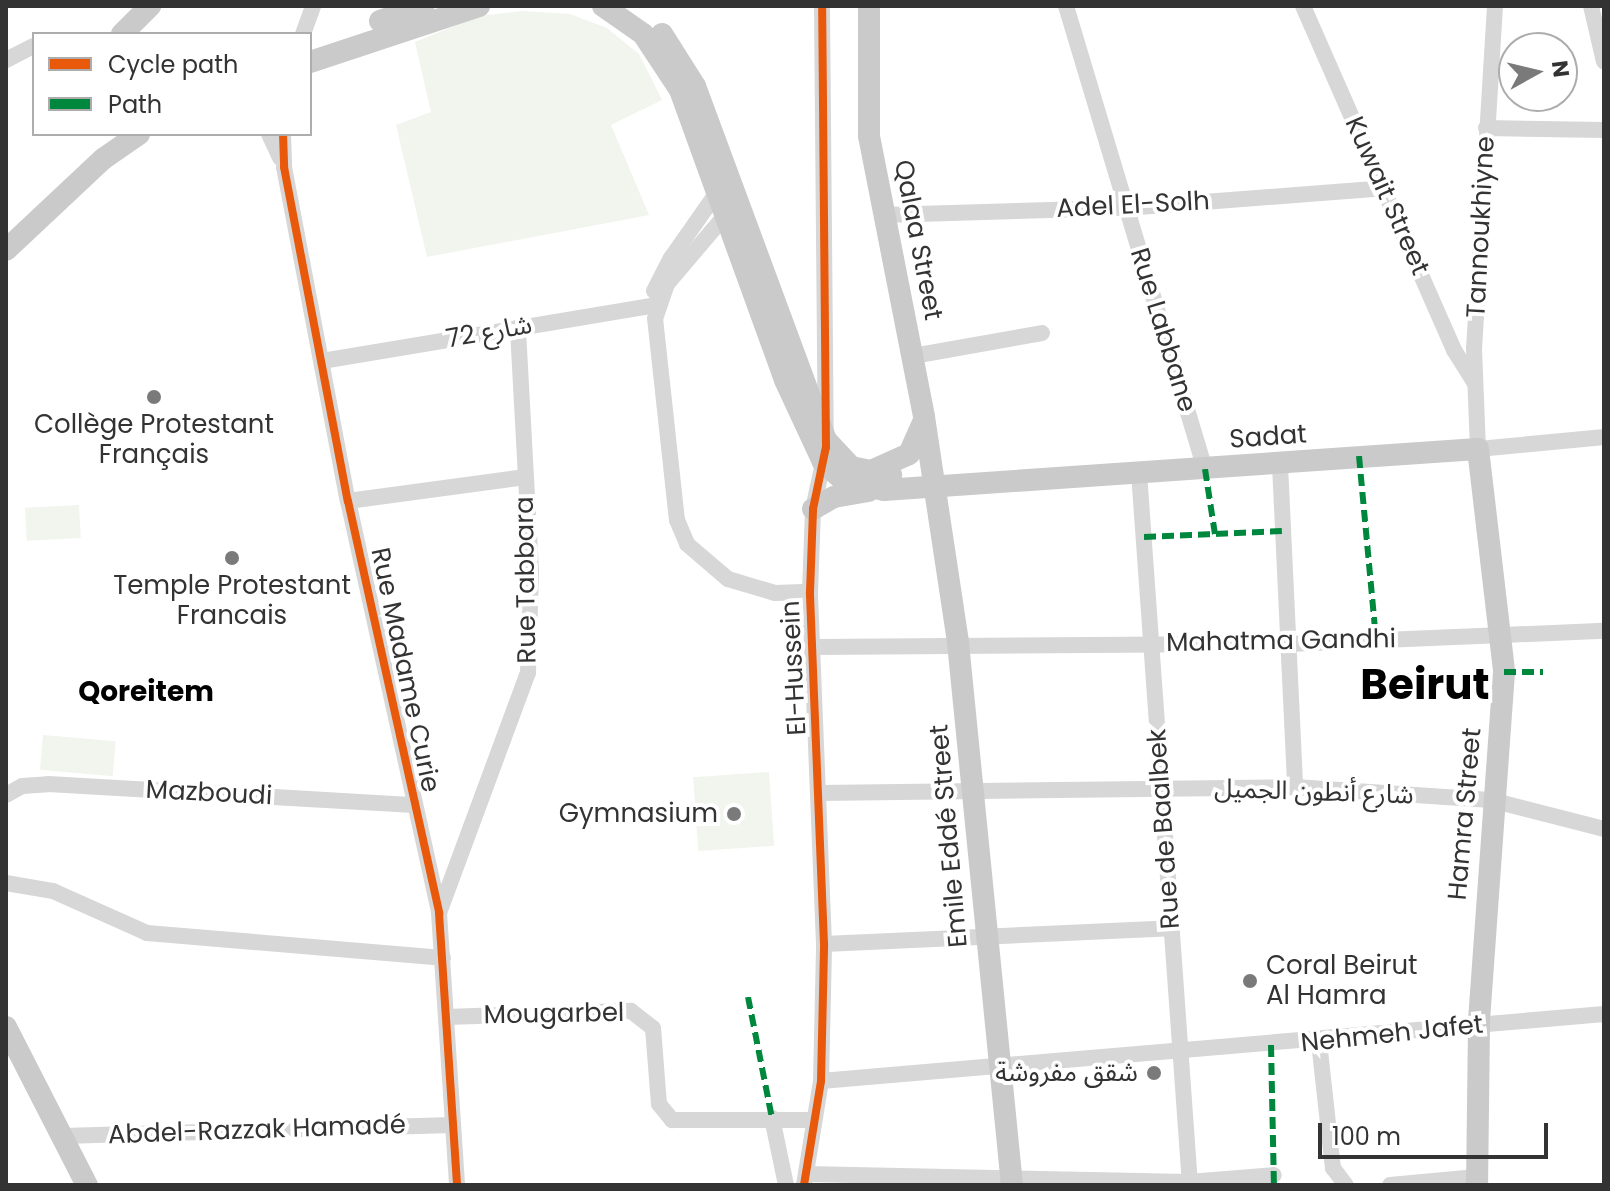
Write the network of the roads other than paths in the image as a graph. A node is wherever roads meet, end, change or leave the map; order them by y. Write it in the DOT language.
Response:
graph roads {
  1 [pos="150,6"];
  2 [pos="313,6"];
  3 [pos="424,6"];
  4 [pos="479,6"];
  5 [pos="603,6"];
  6 [pos="632,6"];
  7 [pos="822,6"];
  8 [pos="869,6"];
  9 [pos="1066,6"];
  10 [pos="1303,6"];
  11 [pos="1495,6"];
  12 [pos="1591,6"];
  13 [pos="124,32"];
  14 [pos="304,32"];
  15 [pos="312,46"];
  16 [pos="32,47"];
  17 [pos="6,60"];
  18 [pos="312,61"];
  19 [pos="1604,62"];
  20 [pos="1486,128"];
  21 [pos="1604,130"];
  22 [pos="115,136"];
  23 [pos="136,136"];
  24 [pos="270,136"];
  25 [pos="283,136"];
  26 [pos="284,167"];
  27 [pos="1383,188"];
  28 [pos="716,194"];
  29 [pos="1126,208"];
  30 [pos="883,215"];
  31 [pos="723,218"];
  32 [pos="6,232"];
  33 [pos="6,250"];
  34 [pos="653,305"];
  35 [pos="518,327"];
  36 [pos="1042,333"];
  37 [pos="913,356"];
  38 [pos="322,361"];
  39 [pos="1476,384"];
  40 [pos="924,417"];
  41 [pos="1604,437"];
  42 [pos="1478,449"];
  43 [pos="824,451"];
  44 [pos="1280,465"];
  45 [pos="1205,469"];
  46 [pos="866,472"];
  47 [pos="1139,473"];
  48 [pos="525,477"];
  49 [pos="935,483"];
  50 [pos="884,490"];
  51 [pos="348,501"];
  52 [pos="813,509"];
  53 [pos="810,592"];
  54 [pos="1604,631"];
  55 [pos="1501,635"];
  56 [pos="958,643"];
  57 [pos="1150,643"];
  58 [pos="1289,644"];
  59 [pos="815,647"];
  60 [pos="1161,787"];
  61 [pos="1295,787"];
  62 [pos="973,790"];
  63 [pos="819,793"];
  64 [pos="6,795"];
  65 [pos="1491,800"];
  66 [pos="414,805"];
  67 [pos="1604,829"];
  68 [pos="6,883"];
  69 [pos="439,913"];
  70 [pos="1171,928"];
  71 [pos="986,935"];
  72 [pos="824,944"];
  73 [pos="443,958"];
  74 [pos="1604,1014"];
  75 [pos="446,1017"];
  76 [pos="1479,1025"];
  77 [pos="6,1027"];
  78 [pos="1319,1042"];
  79 [pos="6,1050"];
  80 [pos="1180,1051"];
  81 [pos="1000,1068"];
  82 [pos="821,1081"];
  83 [pos="772,1118"];
  84 [pos="814,1120"];
  85 [pos="453,1125"];
  86 [pos="62,1136"];
  87 [pos="1274,1175"];
  88 [pos="805,1180"];
  89 [pos="1011,1180"];
  90 [pos="1477,1181"];
  91 [pos="1190,1183"];
  92 [pos="72,1185"];
  93 [pos="87,1185"];
  94 [pos="457,1185"];
  95 [pos="786,1185"];
  96 [pos="1346,1185"];
  97 [pos="1390,1185"];
  1 -- 13 [label="main road"];
  2 -- 14 [label="street"];
  3 -- 15 [label="main road"];
  4 -- 18 [label="main road"];
  5 -- 28 [label="main road"];
  6 -- 43 [label="main road"];
  7 -- 43 [label="street, El-Hussein"];
  8 -- 30 [label="main road, Qalaa Street"];
  9 -- 29 [label="street, Rue Labbane"];
  10 -- 27 [label="street, Kuwait Street"];
  11 -- 20 [label="street, Tannoukhiyne"];
  12 -- 19 [label="street"];
  16 -- 17 [label="street"];
  20 -- 21 [label="street"];
  20 -- 39 [label="street, Tannoukhiyne"];
  22 -- 32 [label="main road"];
  23 -- 33 [label="main road"];
  24 -- 26 [label="street"];
  25 -- 26 [label="street"];
  26 -- 38 [label="street, Rue Madame Curie"];
  27 -- 29 [label="street, Adel El-Solh"];
  27 -- 39 [label="street, Kuwait Street"];
  28 -- 31 [label="main road"];
  28 -- 34 [label="street"];
  29 -- 30 [label="street, Adel El-Solh"];
  29 -- 45 [label="street, Rue Labbane"];
  30 -- 37 [label="main road, Qalaa Street"];
  31 -- 34 [label="street"];
  31 -- 43 [label="main road"];
  34 -- 35 [label="street, شارع 72"];
  34 -- 53 [label="street"];
  35 -- 38 [label="street, شارع 72"];
  35 -- 48 [label="street, Rue Tabbara"];
  36 -- 37 [label="street"];
  37 -- 40 [label="main road, Qalaa Street"];
  38 -- 51 [label="street, Rue Madame Curie"];
  39 -- 42 [label="street, Tannoukhiyne"];
  40 -- 46 [label="main road"];
  40 -- 49 [label="main road, Qalaa Street"];
  41 -- 42 [label="street, Sadat"];
  42 -- 44 [label="main road, Sadat"];
  42 -- 55 [label="main road, Hamra Street"];
  43 -- 46 [label="main road"];
  43 -- 50 [label="main road"];
  43 -- 52 [label="street, El-Hussein"];
  44 -- 45 [label="main road, Sadat"];
  44 -- 58 [label="street"];
  45 -- 47 [label="main road, Sadat"];
  46 -- 49 [label="main road"];
  47 -- 49 [label="main road, Sadat"];
  47 -- 57 [label="street, Rue de Baalbek"];
  48 -- 51 [label="street"];
  48 -- 69 [label="street, Rue Tabbara"];
  49 -- 50 [label="main road"];
  49 -- 56 [label="main road, Emile Eddé Street"];
  50 -- 52 [label="main road"];
  51 -- 66 [label="street, Rue Madame Curie"];
  52 -- 53 [label="street, El-Hussein"];
  53 -- 59 [label="street, El-Hussein"];
  54 -- 55 [label="street, Mahatma Gandhi"];
  55 -- 58 [label="street, Mahatma Gandhi"];
  55 -- 65 [label="main road, Hamra Street"];
  56 -- 57 [label="street, Mahatma Gandhi"];
  56 -- 59 [label="street, Mahatma Gandhi"];
  56 -- 62 [label="main road, Emile Eddé Street"];
  57 -- 58 [label="street, Mahatma Gandhi"];
  57 -- 60 [label="street, Rue de Baalbek"];
  58 -- 61 [label="street"];
  59 -- 63 [label="street, El-Hussein"];
  60 -- 61 [label="street, شارع أنطون الجميل"];
  60 -- 62 [label="street, شارع أنطون الجميل"];
  60 -- 70 [label="street, Rue de Baalbek"];
  61 -- 65 [label="street, شارع أنطون الجميل"];
  62 -- 63 [label="street, شارع أنطون الجميل"];
  62 -- 71 [label="main road, Emile Eddé Street"];
  63 -- 72 [label="street, El-Hussein"];
  64 -- 66 [label="street, Mazboudi"];
  65 -- 67 [label="street, شارع أنطون الجميل"];
  65 -- 76 [label="main road, Hamra Street"];
  66 -- 69 [label="street, Rue Madame Curie"];
  68 -- 73 [label="street"];
  69 -- 73 [label="street, Rue Madame Curie"];
  70 -- 71 [label="street"];
  70 -- 80 [label="street, Rue de Baalbek"];
  71 -- 72 [label="street"];
  71 -- 81 [label="main road, Emile Eddé Street"];
  72 -- 82 [label="street, El-Hussein"];
  73 -- 75 [label="street, Rue Madame Curie"];
  74 -- 76 [label="street, Nehmeh Jafet"];
  75 -- 83 [label="street, Mougarbel"];
  75 -- 85 [label="street, Rue Madame Curie"];
  76 -- 78 [label="street, Nehmeh Jafet"];
  76 -- 90 [label="main road, Hamra Street"];
  77 -- 86 [label="main road"];
  78 -- 80 [label="street, Nehmeh Jafet"];
  78 -- 96 [label="street"];
  79 -- 92 [label="main road"];
  80 -- 81 [label="street, Nehmeh Jafet"];
  80 -- 91 [label="street, Rue de Baalbek"];
  81 -- 82 [label="street, Nehmeh Jafet"];
  81 -- 89 [label="main road, Emile Eddé Street"];
  82 -- 84 [label="street, El-Hussein"];
  83 -- 84 [label="street, Mougarbel"];
  83 -- 95 [label="street"];
  84 -- 88 [label="street, El-Hussein"];
  85 -- 86 [label="street, Abdel-Razzak Hamadé"];
  85 -- 94 [label="street, Rue Madame Curie"];
  86 -- 93 [label="main road"];
  87 -- 91 [label="street"];
  88 -- 89 [label="street"];
  89 -- 91 [label="street"];
  90 -- 97 [label="street"];
}
